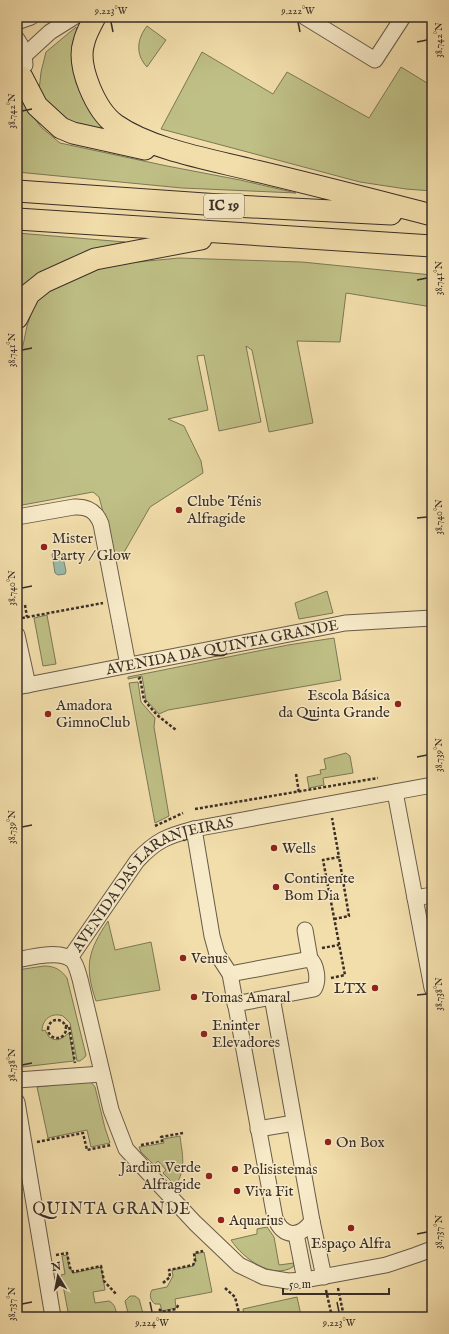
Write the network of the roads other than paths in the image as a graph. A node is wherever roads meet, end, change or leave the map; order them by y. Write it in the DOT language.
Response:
graph roads {
  1 [pos="30,17"];
  2 [pos="74,17"];
  3 [pos="95,17"];
  4 [pos="306,17"];
  5 [pos="403,17"];
  6 [pos="17,22"];
  7 [pos="17,39"];
  8 [pos="25,55"];
  9 [pos="19,80"];
  10 [pos="184,153"];
  11 [pos="17,191"];
  12 [pos="432,215"];
  13 [pos="17,219"];
  14 [pos="232,233"];
  15 [pos="426,247"];
  16 [pos="17,318"];
  17 [pos="17,517"];
  18 [pos="431,617"];
  19 [pos="17,635"];
  20 [pos="128,665"];
  21 [pos="22,686"];
  22 [pos="432,785"];
  23 [pos="395,792"];
  24 [pos="194,829"];
  25 [pos="432,895"];
  26 [pos="415,898"];
  27 [pos="304,930"];
  28 [pos="70,958"];
  29 [pos="310,959"];
  30 [pos="17,960"];
  31 [pos="230,974"];
  32 [pos="432,988"];
  33 [pos="272,997"];
  34 [pos="235,1004"];
  35 [pos="102,1074"];
  36 [pos="17,1080"];
  37 [pos="17,1102"];
  38 [pos="294,1123"];
  39 [pos="258,1130"];
  40 [pos="23,1170"];
  41 [pos="312,1221"];
  42 [pos="296,1234"];
  43 [pos="432,1249"];
  44 [pos="324,1277"];
  45 [pos="305,1280"];
  46 [pos="53,1317"];
  1 -- 6 [label="street"];
  2 -- 8 [label="street"];
  3 -- 10 [label="highway"];
  4 -- 5 [label="street"];
  7 -- 8 [label="street"];
  8 -- 9 [label="street"];
  9 -- 10 [label="highway"];
  10 -- 12 [label="highway"];
  11 -- 12 [label="highway, IC 19"];
  13 -- 14 [label="highway, IC 19"];
  14 -- 15 [label="highway, IC 19"];
  14 -- 16 [label="highway"];
  17 -- 20 [label="street"];
  18 -- 20 [label="street, AVENIDA DA QUINTA GRANDE"];
  19 -- 21 [label="street"];
  20 -- 21 [label="street, AVENIDA DA QUINTA GRANDE"];
  22 -- 23 [label="street, AVENIDA DAS LARANJEIRAS"];
  23 -- 24 [label="street, AVENIDA DAS LARANJEIRAS"];
  23 -- 26 [label="street"];
  24 -- 28 [label="street, AVENIDA DAS LARANJEIRAS"];
  24 -- 31 [label="street"];
  25 -- 26 [label="street"];
  26 -- 32 [label="street"];
  27 -- 29 [label="street"];
  28 -- 30 [label="street"];
  28 -- 35 [label="street, AVENIDA DAS LARANJEIRAS"];
  29 -- 31 [label="street"];
  29 -- 33 [label="street"];
  31 -- 34 [label="street"];
  33 -- 34 [label="street"];
  33 -- 38 [label="street"];
  34 -- 39 [label="street"];
  35 -- 36 [label="street"];
  35 -- 45 [label="street, AVENIDA DAS LARANJEIRAS"];
  37 -- 40 [label="street"];
  38 -- 39 [label="street"];
  38 -- 41 [label="street"];
  39 -- 42 [label="street"];
  40 -- 46 [label="street"];
  41 -- 42 [label="street"];
  41 -- 44 [label="street"];
  42 -- 45 [label="street"];
  43 -- 44 [label="street, AVENIDA DAS LARANJEIRAS"];
  44 -- 45 [label="street, AVENIDA DAS LARANJEIRAS"];
}
